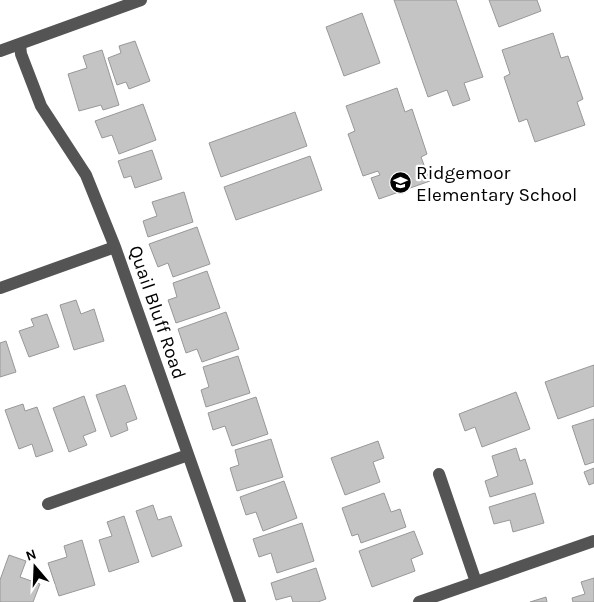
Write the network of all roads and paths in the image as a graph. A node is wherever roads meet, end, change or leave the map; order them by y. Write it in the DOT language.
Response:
graph roads {
  1 [pos="141,0"];
  2 [pos="20,44"];
  3 [pos="0,51"];
  4 [pos="115,247"];
  5 [pos="0,288"];
  6 [pos="188,455"];
  7 [pos="439,474"];
  8 [pos="48,504"];
  9 [pos="594,541"];
  10 [pos="476,582"];
  11 [pos="240,602"];
  12 [pos="419,602"];
  1 -- 2 [label="street"];
  2 -- 3 [label="street"];
  2 -- 4 [label="street, Quail Bluff Road"];
  4 -- 5 [label="street"];
  4 -- 6 [label="street, Quail Bluff Road"];
  6 -- 8 [label="street"];
  6 -- 11 [label="street, Quail Bluff Road"];
  7 -- 10 [label="street"];
  9 -- 10 [label="street"];
  10 -- 12 [label="street"];
}
